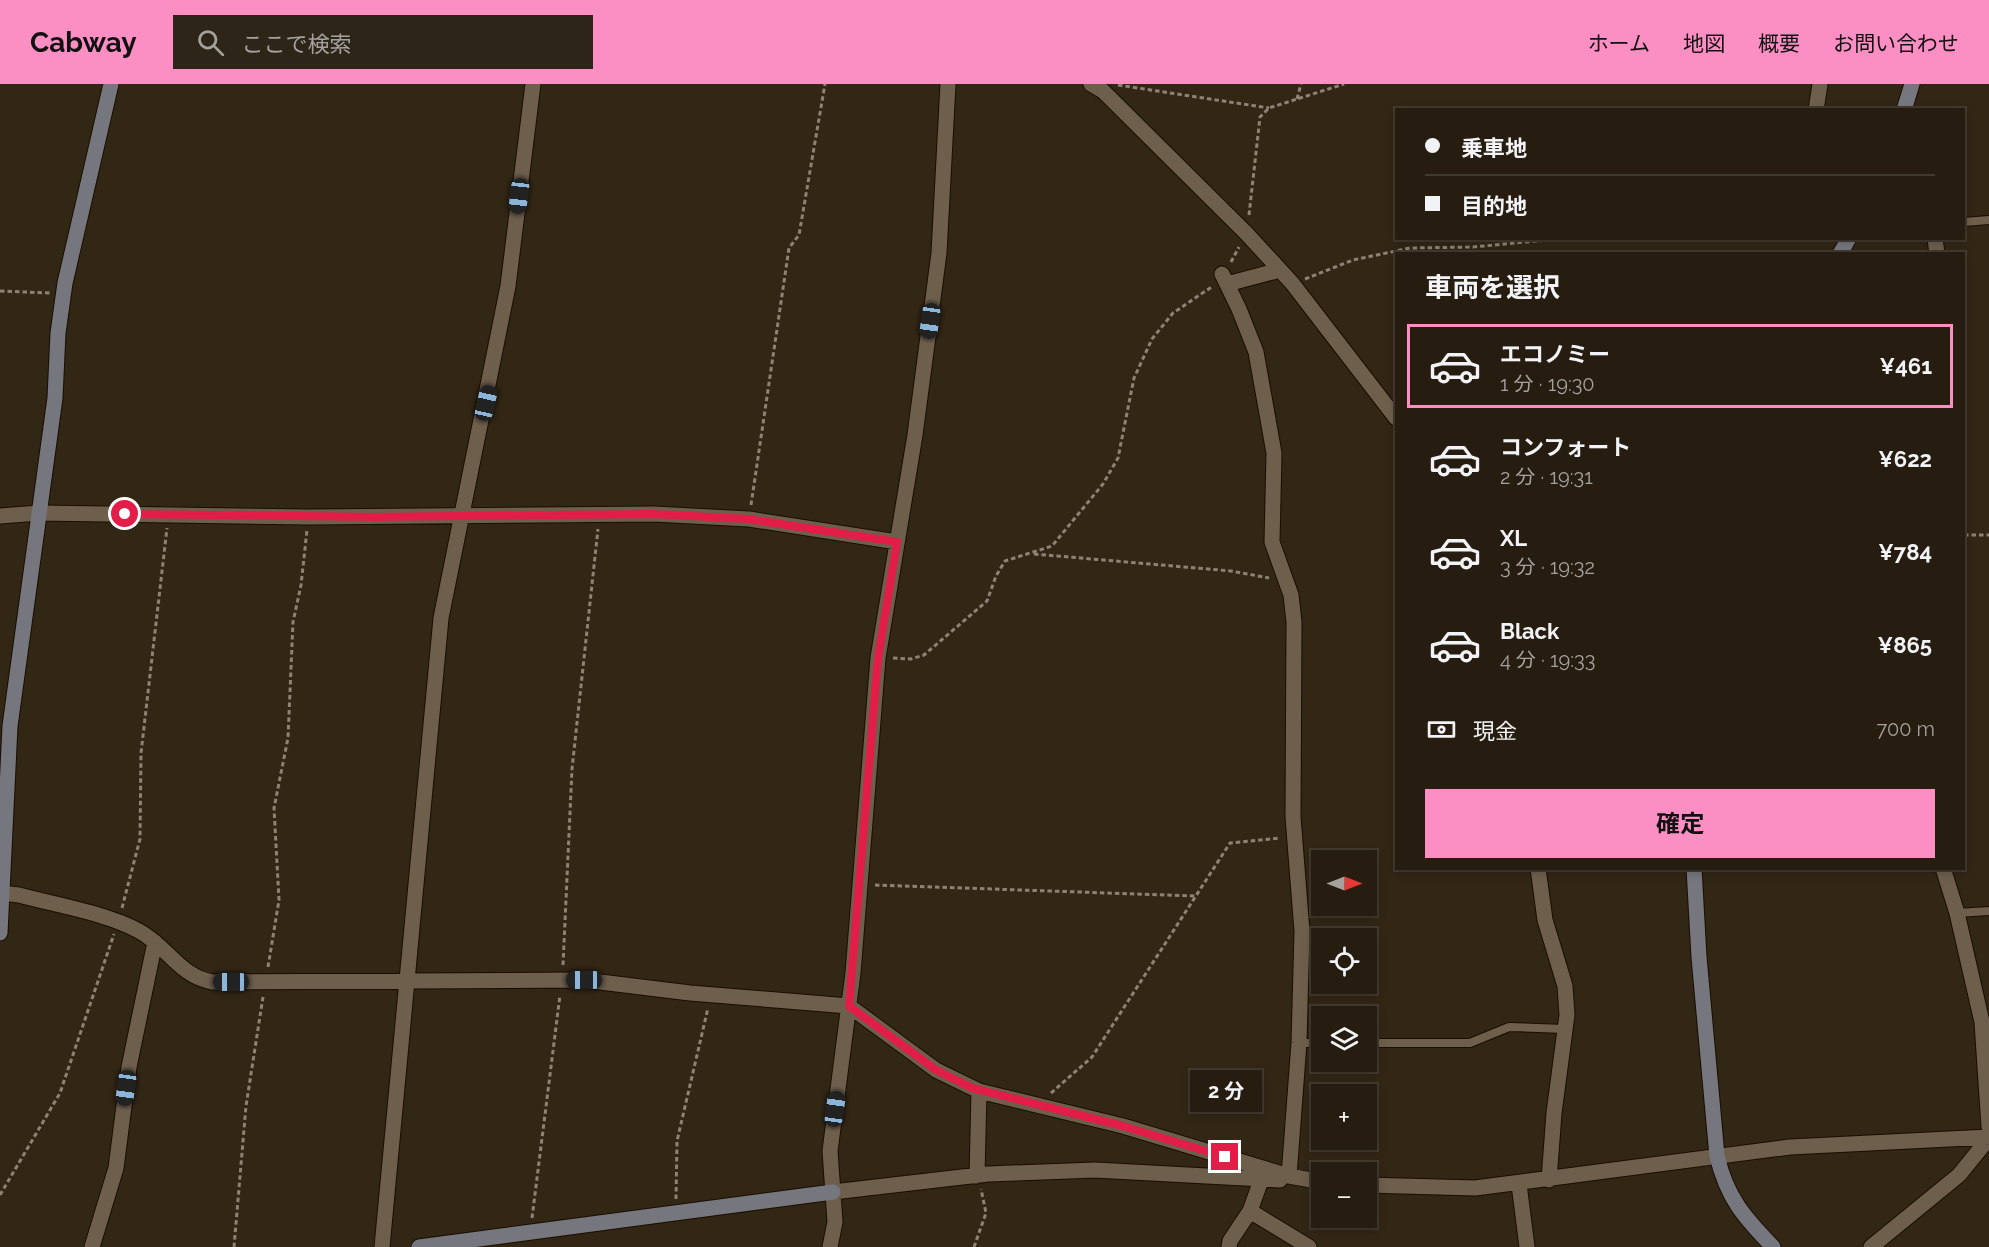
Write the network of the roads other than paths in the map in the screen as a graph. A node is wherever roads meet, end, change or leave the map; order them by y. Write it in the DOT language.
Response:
graph roads {
  1 [pos="111,84"];
  2 [pos="533,84"];
  3 [pos="948,84"];
  4 [pos="1091,84"];
  5 [pos="1820,84"];
  6 [pos="1912,84"];
  7 [pos="1816,108"];
  8 [pos="1905,108"];
  9 [pos="1989,220"];
  10 [pos="1965,222"];
  11 [pos="1280,270"];
  12 [pos="1395,417"];
  13 [pos="39,513"];
  14 [pos="0,516"];
  15 [pos="460,516"];
  16 [pos="897,542"];
  17 [pos="1538,870"];
  18 [pos="1694,870"];
  19 [pos="1944,870"];
  20 [pos="2,893"];
  21 [pos="1989,911"];
  22 [pos="1957,913"];
  23 [pos="0,933"];
  24 [pos="155,942"];
  25 [pos="407,979"];
  26 [pos="849,1006"];
  27 [pos="1565,1029"];
  28 [pos="1299,1043"];
  29 [pos="1311,1043"];
  30 [pos="1377,1043"];
  31 [pos="979,1091"];
  32 [pos="1989,1127"];
  33 [pos="1989,1138"];
  34 [pos="1717,1156"];
  35 [pos="1263,1174"];
  36 [pos="977,1176"];
  37 [pos="1289,1176"];
  38 [pos="1311,1180"];
  39 [pos="1549,1180"];
  40 [pos="1311,1181"];
  41 [pos="1519,1184"];
  42 [pos="1377,1185"];
  43 [pos="833,1192"];
  44 [pos="1250,1211"];
  45 [pos="92,1247"];
  46 [pos="382,1247"];
  47 [pos="419,1247"];
  48 [pos="830,1247"];
  49 [pos="1228,1247"];
  50 [pos="1309,1247"];
  51 [pos="1527,1247"];
  52 [pos="1773,1247"];
  53 [pos="1870,1247"];
  1 -- 13 [label="street"];
  2 -- 15 [label="street"];
  3 -- 16 [label="street"];
  4 -- 11 [label="street"];
  5 -- 7 [label="street"];
  6 -- 8 [label="street"];
  9 -- 10 [label="lane"];
  11 -- 12 [label="street"];
  11 -- 28 [label="street"];
  13 -- 14 [label="street"];
  13 -- 15 [label="street"];
  13 -- 20 [label="street"];
  15 -- 16 [label="street"];
  15 -- 25 [label="street"];
  16 -- 26 [label="street"];
  17 -- 27 [label="street"];
  18 -- 34 [label="street"];
  19 -- 22 [label="street"];
  20 -- 23 [label="street"];
  20 -- 24 [label="street"];
  21 -- 22 [label="lane"];
  22 -- 32 [label="street"];
  24 -- 25 [label="street"];
  24 -- 45 [label="street"];
  25 -- 26 [label="street"];
  25 -- 46 [label="street"];
  26 -- 31 [label="street"];
  26 -- 43 [label="street"];
  27 -- 30 [label="lane"];
  27 -- 39 [label="street"];
  28 -- 29 [label="lane"];
  28 -- 37 [label="street"];
  31 -- 35 [label="street"];
  31 -- 36 [label="street"];
  33 -- 34 [label="street"];
  33 -- 53 [label="street"];
  34 -- 39 [label="street"];
  34 -- 52 [label="street"];
  35 -- 36 [label="street"];
  35 -- 37 [label="street"];
  35 -- 40 [label="street"];
  35 -- 44 [label="street"];
  36 -- 43 [label="street"];
  37 -- 38 [label="street"];
  39 -- 41 [label="street"];
  41 -- 42 [label="street"];
  41 -- 51 [label="street"];
  43 -- 47 [label="street"];
  43 -- 48 [label="street"];
  44 -- 49 [label="street"];
  44 -- 50 [label="street"];
}
